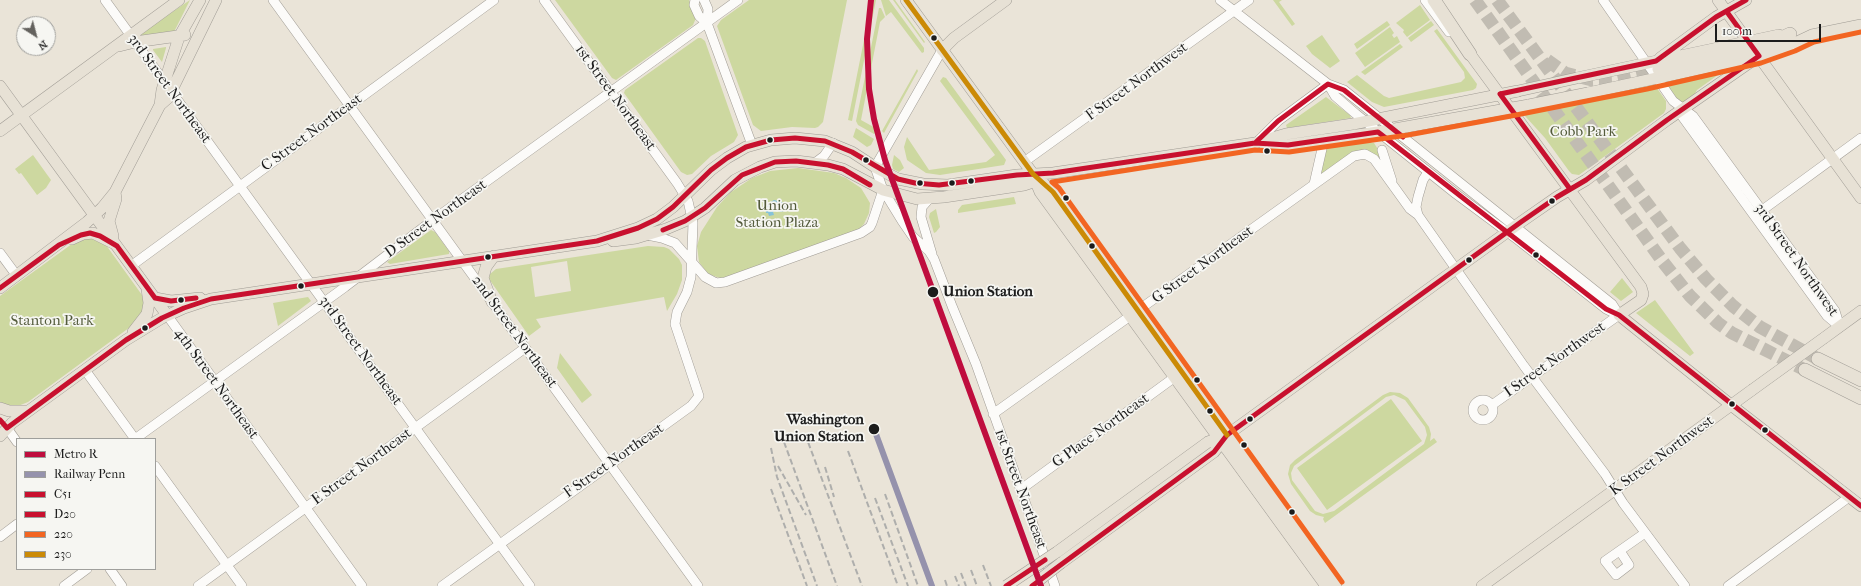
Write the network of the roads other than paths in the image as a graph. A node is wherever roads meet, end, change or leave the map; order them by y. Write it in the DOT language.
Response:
graph roads {
  1 [pos="105,0"];
  2 [pos="179,0"];
  3 [pos="200,0"];
  4 [pos="216,0"];
  5 [pos="273,0"];
  6 [pos="494,0"];
  7 [pos="544,0"];
  8 [pos="694,0"];
  9 [pos="704,0"];
  10 [pos="738,0"];
  11 [pos="906,0"];
  12 [pos="1006,0"];
  13 [pos="1220,0"];
  14 [pos="1249,0"];
  15 [pos="1425,0"];
  16 [pos="1434,0"];
  17 [pos="1603,0"];
  18 [pos="1718,0"];
  19 [pos="1746,0"];
  20 [pos="1234,11"];
  21 [pos="1727,12"];
  22 [pos="707,23"];
  23 [pos="203,25"];
  24 [pos="1861,25"];
  25 [pos="1790,34"];
  26 [pos="1812,35"];
  27 [pos="179,37"];
  28 [pos="133,39"];
  29 [pos="1754,48"];
  30 [pos="942,50"];
  31 [pos="1470,54"];
  32 [pos="1655,68"];
  33 [pos="1328,84"];
  34 [pos="0,86"];
  35 [pos="168,87"];
  36 [pos="611,93"];
  37 [pos="1500,94"];
  38 [pos="350,105"];
  39 [pos="1510,109"];
  40 [pos="1681,110"];
  41 [pos="21,115"];
  42 [pos="1379,119"];
  43 [pos="1365,122"];
  44 [pos="1393,130"];
  45 [pos="0,131"];
  46 [pos="1378,132"];
  47 [pos="1861,138"];
  48 [pos="1324,140"];
  49 [pos="1256,143"];
  50 [pos="833,144"];
  51 [pos="752,145"];
  52 [pos="1382,150"];
  53 [pos="1833,158"];
  54 [pos="816,162"];
  55 [pos="1024,162"];
  56 [pos="874,166"];
  57 [pos="843,169"];
  58 [pos="1428,172"];
  59 [pos="1036,178"];
  60 [pos="1314,184"];
  61 [pos="1392,184"];
  62 [pos="240,186"];
  63 [pos="1570,189"];
  64 [pos="883,190"];
  65 [pos="116,192"];
  66 [pos="686,196"];
  67 [pos="1861,198"];
  68 [pos="929,199"];
  69 [pos="1758,213"];
  70 [pos="94,216"];
  71 [pos="693,216"];
  72 [pos="1418,216"];
  73 [pos="433,220"];
  74 [pos="1511,229"];
  75 [pos="647,235"];
  76 [pos="597,241"];
  77 [pos="58,245"];
  78 [pos="117,246"];
  79 [pos="0,253"];
  80 [pos="494,256"];
  81 [pos="934,259"];
  82 [pos="462,261"];
  83 [pos="692,263"];
  84 [pos="131,266"];
  85 [pos="1456,270"];
  86 [pos="17,276"];
  87 [pos="359,276"];
  88 [pos="310,284"];
  89 [pos="146,287"];
  90 [pos="0,288"];
  91 [pos="155,298"];
  92 [pos="211,299"];
  93 [pos="324,302"];
  94 [pos="492,302"];
  95 [pos="1861,311"];
  96 [pos="1135,314"];
  97 [pos="1619,315"];
  98 [pos="167,316"];
  99 [pos="1840,327"];
  100 [pos="126,340"];
  101 [pos="525,348"];
  102 [pos="1818,359"];
  103 [pos="85,370"];
  104 [pos="1805,370"];
  105 [pos="1178,375"];
  106 [pos="1532,376"];
  107 [pos="1861,380"];
  108 [pos="214,381"];
  109 [pos="1861,398"];
  110 [pos="1492,405"];
  111 [pos="1731,406"];
  112 [pos="0,408"];
  113 [pos="28,411"];
  114 [pos="993,414"];
  115 [pos="2,428"];
  116 [pos="415,428"];
  117 [pos="134,438"];
  118 [pos="136,438"];
  119 [pos="1223,439"];
  120 [pos="16,441"];
  121 [pos="609,464"];
  122 [pos="156,467"];
  123 [pos="1260,488"];
  124 [pos="1020,490"];
  125 [pos="1615,490"];
  126 [pos="1849,497"];
  127 [pos="1861,506"];
  128 [pos="306,508"];
  129 [pos="16,525"];
  130 [pos="1645,533"];
  131 [pos="0,537"];
  132 [pos="500,544"];
  133 [pos="1620,551"];
  134 [pos="227,565"];
  135 [pos="86,570"];
  136 [pos="111,570"];
  137 [pos="64,586"];
  138 [pos="122,586"];
  139 [pos="198,586"];
  140 [pos="242,586"];
  141 [pos="362,586"];
  142 [pos="442,586"];
  143 [pos="530,586"];
  144 [pos="698,586"];
  145 [pos="1006,586"];
  146 [pos="1032,586"];
  147 [pos="1055,586"];
  148 [pos="1326,586"];
  149 [pos="1336,586"];
  150 [pos="1482,586"];
  151 [pos="1685,586"];
  152 [pos="1728,586"];
  1 -- 28 [label="street, 3rd Street Northeast"];
  2 -- 28 [label="main road"];
  3 -- 27 [label="main road"];
  4 -- 23 [label="main road"];
  5 -- 38 [label="street, 2nd Street Northeast"];
  6 -- 38 [label="street, C Street Northeast"];
  7 -- 36 [label="street, 1st Street Northeast"];
  8 -- 22 [label="street"];
  9 -- 22 [label="street"];
  10 -- 22 [label="street, D Street Northeast"];
  11 -- 30 [label="main road"];
  12 -- 30 [label="main road"];
  13 -- 20 [label="street"];
  14 -- 20 [label="street, F Street Northwest"];
  15 -- 31 [label="street"];
  16 -- 31 [label="highway"];
  17 -- 32 [label="street, 3rd Street Northwest"];
  18 -- 21 [label="main road"];
  19 -- 21 [label="main road"];
  20 -- 33 [label="street"];
  20 -- 55 [label="street, F Street Northwest"];
  21 -- 29 [label="main road"];
  21 -- 32 [label="main road"];
  22 -- 36 [label="street, D Street Northeast"];
  22 -- 51 [label="street"];
  23 -- 27 [label="main road"];
  23 -- 35 [label="main road"];
  24 -- 26 [label="main road"];
  25 -- 26 [label="main road"];
  25 -- 29 [label="highway"];
  26 -- 29 [label="main road"];
  27 -- 28 [label="main road"];
  27 -- 35 [label="main road"];
  28 -- 35 [label="street, 3rd Street Northeast"];
  28 -- 41 [label="main road"];
  29 -- 32 [label="highway"];
  29 -- 40 [label="main road"];
  29 -- 53 [label="main road"];
  30 -- 55 [label="main road"];
  30 -- 56 [label="street"];
  31 -- 37 [label="main road"];
  32 -- 37 [label="main road, bridge"];
  32 -- 39 [label="main road, bridge"];
  32 -- 40 [label="street, 3rd Street Northwest"];
  33 -- 42 [label="street"];
  33 -- 43 [label="street"];
  33 -- 49 [label="street"];
  34 -- 41 [label="main road, 4th Street Northeast"];
  35 -- 62 [label="street, 3rd Street Northeast"];
  35 -- 65 [label="main road"];
  36 -- 66 [label="street, 1st Street Northeast"];
  36 -- 73 [label="street, D Street Northeast"];
  37 -- 39 [label="main road"];
  37 -- 42 [label="main road"];
  38 -- 62 [label="street, C Street Northeast"];
  38 -- 73 [label="street, 2nd Street Northeast"];
  39 -- 44 [label="main road"];
  39 -- 63 [label="main road"];
  40 -- 63 [label="main road"];
  40 -- 69 [label="street, 3rd Street Northwest"];
  41 -- 45 [label="main road"];
  41 -- 70 [label="main road, 4th Street Northeast"];
  42 -- 43 [label="main road"];
  42 -- 44 [label="street"];
  43 -- 46 [label="street"];
  43 -- 49 [label="main road"];
  44 -- 46 [label="main road"];
  44 -- 74 [label="street"];
  46 -- 48 [label="main road"];
  46 -- 58 [label="street"];
  47 -- 53 [label="street"];
  48 -- 49 [label="main road"];
  48 -- 60 [label="street"];
  49 -- 59 [label="main road"];
  50 -- 51 [label="main road"];
  50 -- 54 [label="street"];
  50 -- 56 [label="main road"];
  51 -- 66 [label="main road"];
  52 -- 61 [label="street"];
  53 -- 67 [label="main road"];
  53 -- 69 [label="street"];
  54 -- 57 [label="main road"];
  54 -- 71 [label="main road"];
  55 -- 59 [label="main road"];
  56 -- 57 [label="main road"];
  56 -- 59 [label="main road"];
  56 -- 64 [label="street"];
  57 -- 64 [label="main road"];
  58 -- 72 [label="street"];
  58 -- 74 [label="street"];
  59 -- 68 [label="main road"];
  59 -- 96 [label="main road"];
  60 -- 61 [label="street, G Street Northeast"];
  60 -- 96 [label="street, G Street Northeast"];
  61 -- 72 [label="street"];
  62 -- 84 [label="street, C Street Northeast"];
  62 -- 88 [label="street, 3rd Street Northeast"];
  63 -- 74 [label="main road"];
  63 -- 97 [label="main road"];
  64 -- 68 [label="main road"];
  64 -- 81 [label="street"];
  64 -- 83 [label="street"];
  65 -- 70 [label="main road"];
  65 -- 78 [label="main road"];
  66 -- 71 [label="street, 1st Street Northeast"];
  66 -- 76 [label="main road"];
  68 -- 81 [label="street, 1st Street Northeast"];
  69 -- 99 [label="street, 3rd Street Northwest"];
  70 -- 77 [label="main road"];
  70 -- 78 [label="main road, 4th Street Northeast"];
  71 -- 75 [label="main road"];
  71 -- 83 [label="street"];
  72 -- 85 [label="street"];
  73 -- 82 [label="street, 2nd Street Northeast"];
  73 -- 87 [label="street, D Street Northeast"];
  74 -- 85 [label="main road"];
  74 -- 97 [label="street"];
  75 -- 76 [label="main road"];
  75 -- 83 [label="street"];
  76 -- 80 [label="main road"];
  77 -- 78 [label="main road"];
  77 -- 86 [label="main road"];
  78 -- 84 [label="main road, 4th Street Northeast"];
  79 -- 86 [label="street"];
  80 -- 82 [label="main road"];
  80 -- 94 [label="main road"];
  81 -- 114 [label="street, 1st Street Northeast"];
  82 -- 87 [label="main road"];
  82 -- 94 [label="street, 2nd Street Northeast"];
  83 -- 121 [label="street, F Street Northeast"];
  84 -- 89 [label="main road, 4th Street Northeast"];
  85 -- 106 [label="street"];
  85 -- 119 [label="main road"];
  86 -- 90 [label="main road"];
  87 -- 88 [label="main road"];
  87 -- 93 [label="street, D Street Northeast"];
  88 -- 92 [label="main road"];
  88 -- 93 [label="street, 3rd Street Northeast"];
  89 -- 91 [label="main road, 4th Street Northeast"];
  89 -- 100 [label="main road"];
  91 -- 92 [label="main road"];
  91 -- 98 [label="main road, 4th Street Northeast"];
  92 -- 98 [label="main road"];
  93 -- 108 [label="street, D Street Northeast"];
  93 -- 116 [label="street, 3rd Street Northeast"];
  94 -- 101 [label="street, 2nd Street Northeast"];
  95 -- 99 [label="main road, K Street Northwest"];
  96 -- 105 [label="main road"];
  96 -- 114 [label="street, G Street Northeast"];
  97 -- 106 [label="street, I Street Northwest"];
  97 -- 111 [label="main road"];
  98 -- 100 [label="main road"];
  98 -- 108 [label="street, 4th Street Northeast"];
  99 -- 111 [label="main road, K Street Northwest, bridge"];
  100 -- 103 [label="main road"];
  101 -- 116 [label="street, E Street Northeast"];
  101 -- 121 [label="street, 2nd Street Northeast"];
  102 -- 107 [label="highway"];
  103 -- 113 [label="main road"];
  103 -- 117 [label="street"];
  104 -- 109 [label="highway"];
  105 -- 119 [label="main road"];
  105 -- 124 [label="street, G Place Northeast"];
  106 -- 110 [label="street, I Street Northwest"];
  106 -- 125 [label="street"];
  108 -- 118 [label="street, D Street Northeast"];
  108 -- 128 [label="street, 4th Street Northeast"];
  111 -- 125 [label="main road, K Street Northwest"];
  111 -- 126 [label="main road"];
  112 -- 113 [label="main road"];
  113 -- 115 [label="main road"];
  114 -- 124 [label="street, 1st Street Northeast"];
  115 -- 120 [label="street"];
  116 -- 128 [label="street, E Street Northeast"];
  116 -- 132 [label="street, 3rd Street Northeast"];
  119 -- 123 [label="main road"];
  119 -- 145 [label="main road, bridge"];
  119 -- 146 [label="main road, bridge"];
  121 -- 132 [label="street, F Street Northeast"];
  121 -- 144 [label="street, 2nd Street Northeast"];
  122 -- 134 [label="street"];
  123 -- 148 [label="main road"];
  123 -- 149 [label="main road"];
  124 -- 147 [label="street, 1st Street Northeast"];
  125 -- 130 [label="street"];
  125 -- 150 [label="main road, K Street Northwest"];
  126 -- 127 [label="main road"];
  126 -- 152 [label="street"];
  128 -- 134 [label="street, E Street Northeast"];
  128 -- 141 [label="street, 4th Street Northeast"];
  129 -- 131 [label="street"];
  130 -- 133 [label="street"];
  130 -- 151 [label="street"];
  132 -- 142 [label="street, F Street Northeast"];
  132 -- 143 [label="street, 3rd Street Northeast"];
  134 -- 139 [label="street, E Street Northeast"];
  134 -- 140 [label="street"];
  135 -- 137 [label="street"];
  136 -- 138 [label="street"];
}
